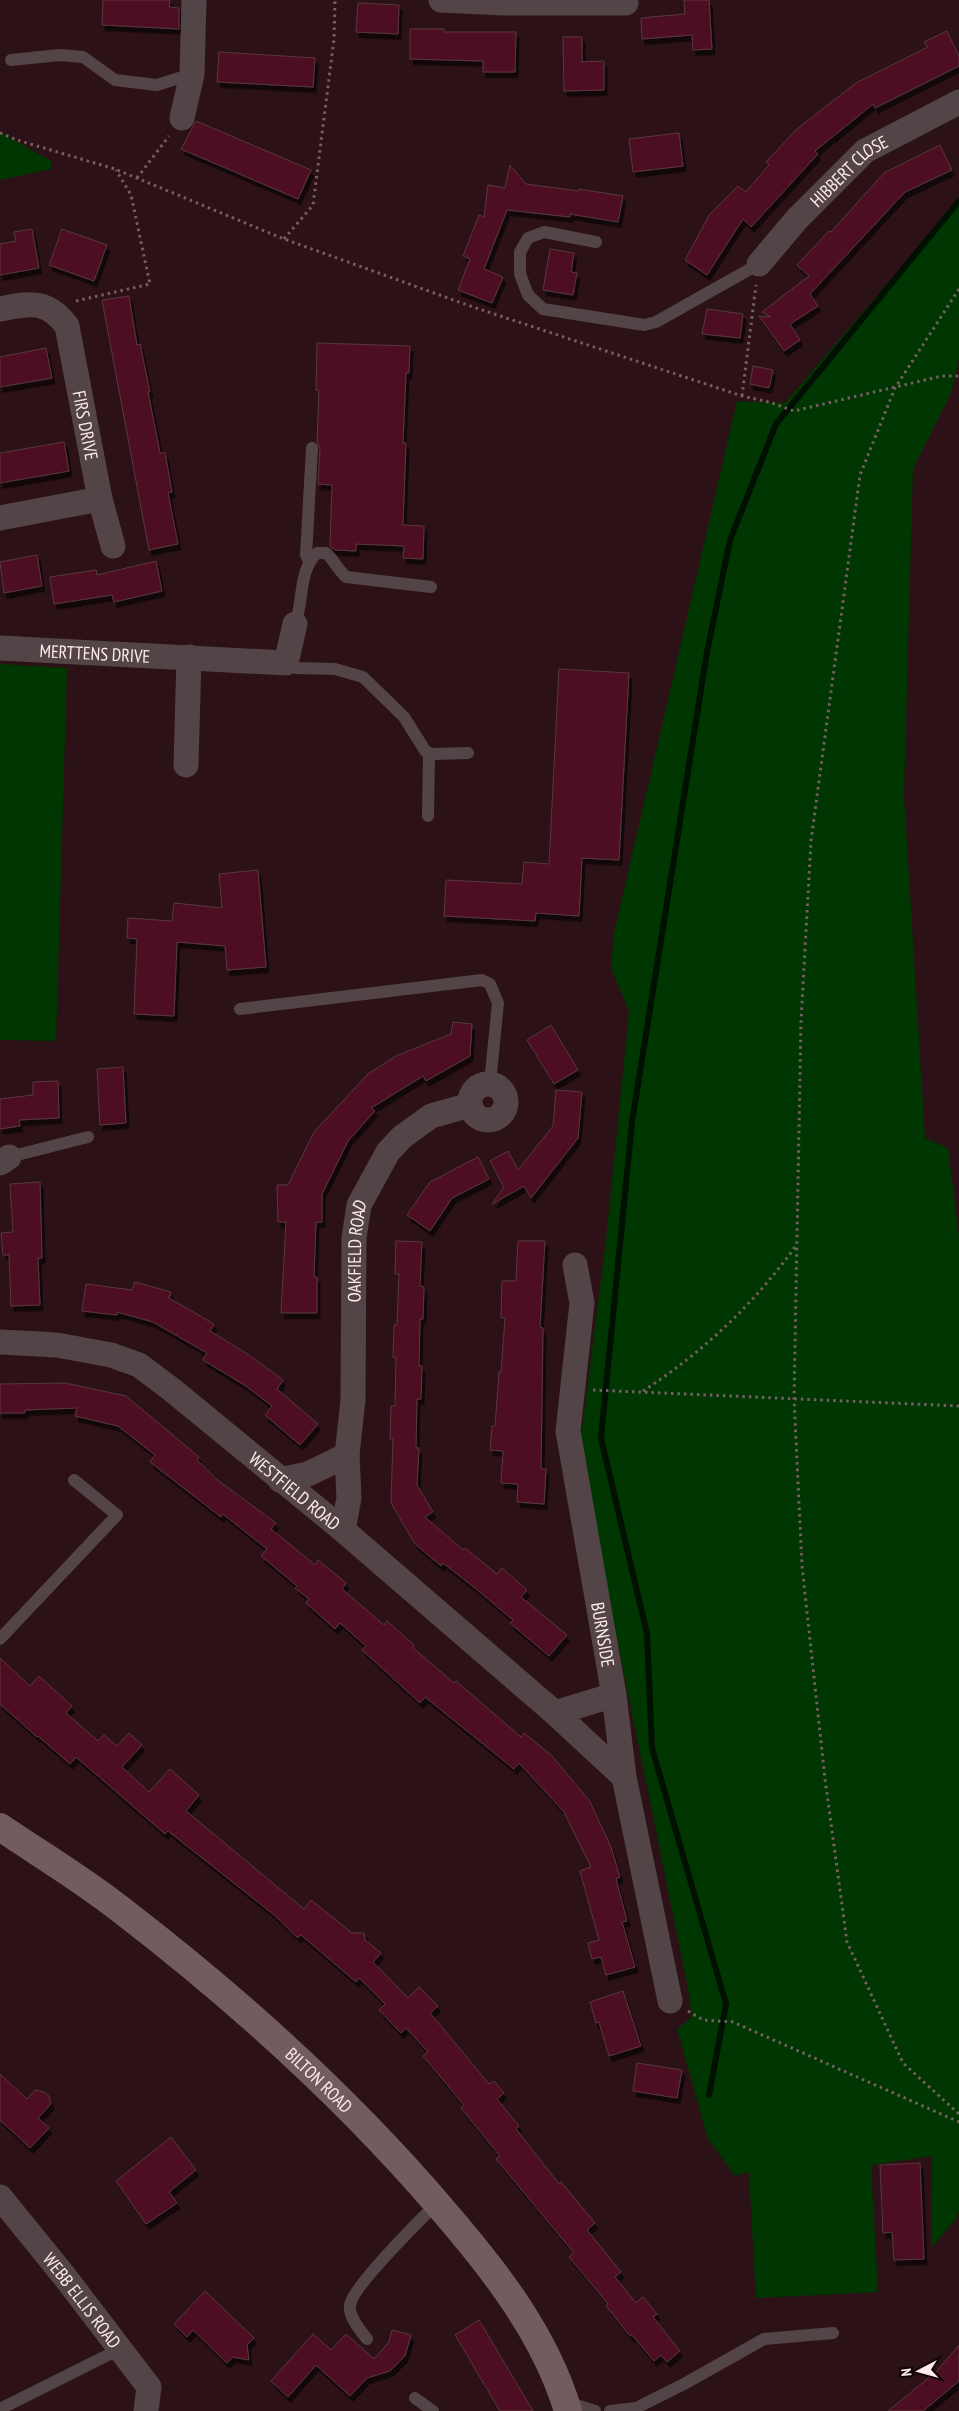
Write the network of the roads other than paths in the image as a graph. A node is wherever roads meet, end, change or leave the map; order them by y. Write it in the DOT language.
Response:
graph roads {
  1 [pos="194,0"];
  2 [pos="441,0"];
  3 [pos="626,3"];
  4 [pos="11,60"];
  5 [pos="192,74"];
  6 [pos="959,102"];
  7 [pos="182,118"];
  8 [pos="596,242"];
  9 [pos="759,264"];
  10 [pos="0,308"];
  11 [pos="312,448"];
  12 [pos="100,499"];
  13 [pos="0,518"];
  14 [pos="113,546"];
  15 [pos="309,561"];
  16 [pos="431,587"];
  17 [pos="295,624"];
  18 [pos="0,648"];
  19 [pos="189,657"];
  20 [pos="286,663"];
  21 [pos="468,753"];
  22 [pos="429,754"];
  23 [pos="186,765"];
  24 [pos="428,816"];
  25 [pos="240,1009"];
  26 [pos="490,1083"];
  27 [pos="88,1137"];
  28 [pos="4,1160"];
  29 [pos="575,1265"];
  30 [pos="0,1342"];
  31 [pos="347,1455"];
  32 [pos="74,1480"];
  33 [pos="280,1480"];
  34 [pos="343,1530"];
  35 [pos="0,1640"];
  36 [pos="614,1696"];
  37 [pos="554,1713"];
  38 [pos="624,1777"];
  39 [pos="0,1827"];
  40 [pos="670,2001"];
  41 [pos="0,2197"];
  42 [pos="436,2203"];
  43 [pos="834,2333"];
  44 [pos="367,2340"];
  45 [pos="120,2348"];
  46 [pos="415,2398"];
  47 [pos="568,2408"];
  48 [pos="0,2409"];
  49 [pos="146,2411"];
  50 [pos="432,2411"];
  51 [pos="595,2411"];
  52 [pos="610,2411"];
  1 -- 5 [label="street"];
  2 -- 3 [label="street"];
  4 -- 5 [label="lane"];
  5 -- 7 [label="street"];
  6 -- 9 [label="street, HIBBERT CLOSE"];
  8 -- 9 [label="lane"];
  10 -- 12 [label="street, FIRS DRIVE"];
  11 -- 15 [label="lane"];
  12 -- 13 [label="street"];
  12 -- 14 [label="street, FIRS DRIVE"];
  15 -- 16 [label="lane"];
  15 -- 17 [label="lane"];
  17 -- 20 [label="street"];
  18 -- 19 [label="street, MERTTENS DRIVE"];
  19 -- 20 [label="street, MERTTENS DRIVE"];
  19 -- 23 [label="street"];
  20 -- 22 [label="lane"];
  21 -- 22 [label="lane"];
  22 -- 24 [label="lane"];
  25 -- 26 [label="lane"];
  26 -- 31 [label="street, OAKFIELD ROAD"];
  27 -- 28 [label="lane"];
  29 -- 36 [label="street, BURNSIDE"];
  30 -- 33 [label="street, WESTFIELD ROAD"];
  31 -- 33 [label="street"];
  31 -- 34 [label="street, OAKFIELD ROAD"];
  32 -- 35 [label="lane"];
  33 -- 34 [label="street, WESTFIELD ROAD"];
  34 -- 37 [label="street, WESTFIELD ROAD"];
  36 -- 37 [label="street"];
  36 -- 38 [label="street, BURNSIDE"];
  37 -- 38 [label="street, WESTFIELD ROAD"];
  38 -- 40 [label="street, BURNSIDE"];
  39 -- 42 [label="main road, BILTON ROAD"];
  41 -- 45 [label="street, WEBB ELLIS ROAD"];
  42 -- 44 [label="lane"];
  42 -- 47 [label="main road, BILTON ROAD"];
  43 -- 52 [label="lane"];
  45 -- 48 [label="lane"];
  45 -- 49 [label="street, WEBB ELLIS ROAD"];
  46 -- 50 [label="lane"];
  47 -- 51 [label="lane"];
}
